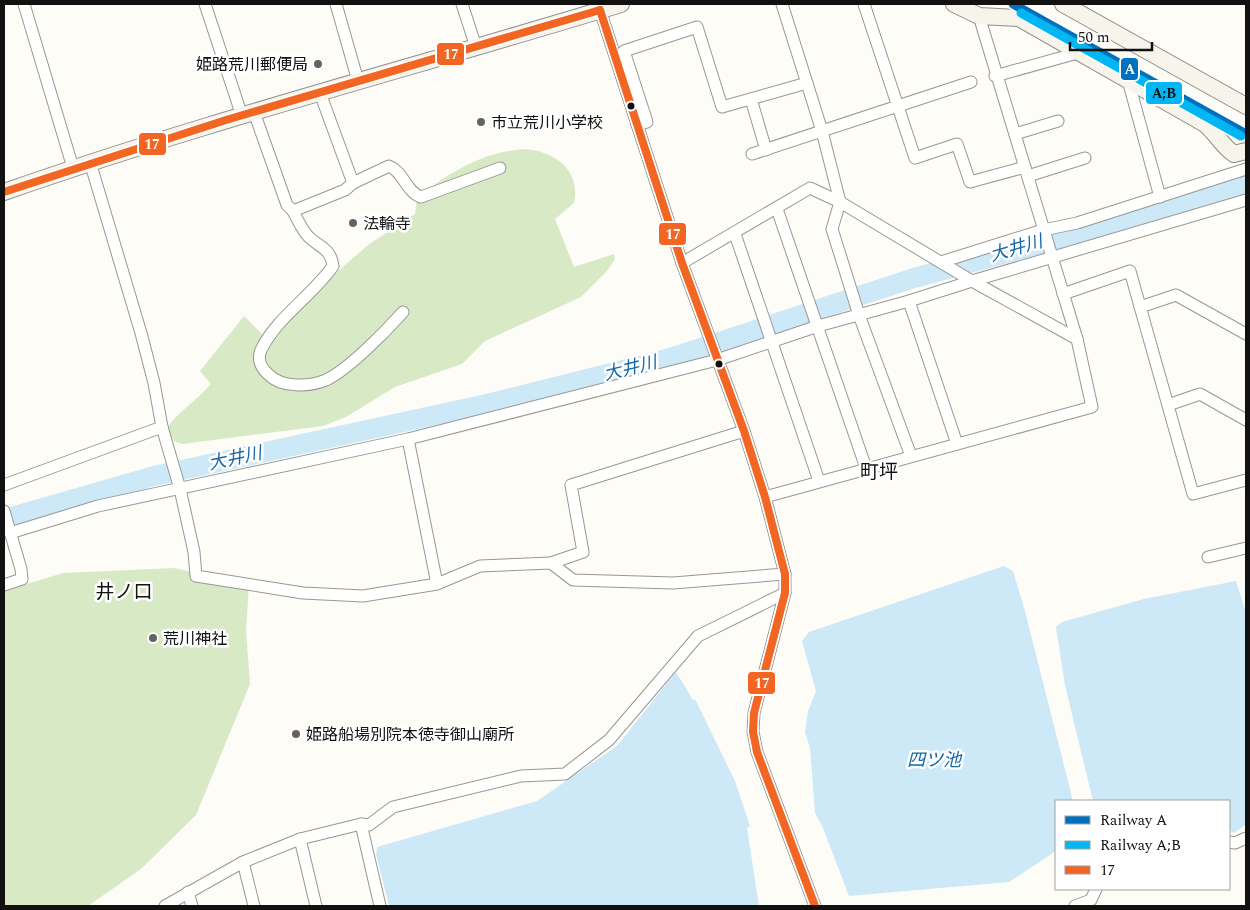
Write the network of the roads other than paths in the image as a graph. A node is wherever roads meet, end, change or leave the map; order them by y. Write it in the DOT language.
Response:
graph roads {
  1 [pos="24,4"];
  2 [pos="205,4"];
  3 [pos="336,4"];
  4 [pos="462,4"];
  5 [pos="621,4"];
  6 [pos="782,4"];
  7 [pos="864,4"];
  8 [pos="954,4"];
  9 [pos="1064,4"];
  10 [pos="600,10"];
  11 [pos="979,16"];
  12 [pos="476,47"];
  13 [pos="1081,52"];
  14 [pos="996,76"];
  15 [pos="1128,80"];
  16 [pos="358,81"];
  17 [pos="972,82"];
  18 [pos="807,83"];
  19 [pos="320,93"];
  20 [pos="751,99"];
  21 [pos="1246,106"];
  22 [pos="897,107"];
  23 [pos="248,114"];
  24 [pos="1058,121"];
  25 [pos="637,125"];
  26 [pos="822,132"];
  27 [pos="1015,134"];
  28 [pos="766,150"];
  29 [pos="1246,151"];
  30 [pos="752,154"];
  31 [pos="1085,158"];
  32 [pos="90,162"];
  33 [pos="73,168"];
  34 [pos="500,168"];
  35 [pos="1246,169"];
  36 [pos="1026,172"];
  37 [pos="353,183"];
  38 [pos="4,192"];
  39 [pos="1160,197"];
  40 [pos="1246,200"];
  41 [pos="840,202"];
  42 [pos="778,209"];
  43 [pos="293,211"];
  44 [pos="1043,230"];
  45 [pos="735,234"];
  46 [pos="1052,257"];
  47 [pos="941,262"];
  48 [pos="682,263"];
  49 [pos="972,281"];
  50 [pos="1063,294"];
  51 [pos="909,302"];
  52 [pos="1140,307"];
  53 [pos="403,312"];
  54 [pos="860,315"];
  55 [pos="818,326"];
  56 [pos="1246,334"];
  57 [pos="1077,339"];
  58 [pos="770,342"];
  59 [pos="717,360"];
  60 [pos="1168,405"];
  61 [pos="1246,420"];
  62 [pos="162,427"];
  63 [pos="744,430"];
  64 [pos="408,440"];
  65 [pos="956,444"];
  66 [pos="911,456"];
  67 [pos="866,468"];
  68 [pos="1246,480"];
  69 [pos="819,481"];
  70 [pos="4,484"];
  71 [pos="180,489"];
  72 [pos="766,497"];
  73 [pos="4,512"];
  74 [pos="10,533"];
  75 [pos="1246,548"];
  76 [pos="1208,558"];
  77 [pos="551,563"];
  78 [pos="785,574"];
  79 [pos="437,584"];
  80 [pos="4,585"];
  81 [pos="785,593"];
  82 [pos="362,824"];
  83 [pos="1246,838"];
  84 [pos="300,839"];
  85 [pos="1230,842"];
  86 [pos="243,862"];
  87 [pos="1096,890"];
  88 [pos="188,892"];
  89 [pos="165,906"];
  90 [pos="192,906"];
  91 [pos="254,906"];
  92 [pos="316,906"];
  93 [pos="380,906"];
  94 [pos="815,906"];
  95 [pos="1075,906"];
  1 -- 33 [label="street"];
  2 -- 23 [label="street"];
  3 -- 16 [label="street"];
  4 -- 12 [label="street"];
  5 -- 10 [label="main road"];
  6 -- 18 [label="street"];
  7 -- 22 [label="street"];
  8 -- 11 [label="main road"];
  9 -- 21 [label="main road"];
  10 -- 12 [label="main road"];
  10 -- 25 [label="street"];
  11 -- 13 [label="main road"];
  11 -- 14 [label="street"];
  12 -- 16 [label="main road"];
  13 -- 14 [label="street"];
  13 -- 15 [label="main road"];
  14 -- 27 [label="street"];
  15 -- 29 [label="main road"];
  15 -- 39 [label="street"];
  16 -- 19 [label="main road"];
  17 -- 22 [label="street"];
  18 -- 20 [label="street"];
  18 -- 26 [label="street"];
  19 -- 23 [label="main road"];
  19 -- 37 [label="street"];
  20 -- 25 [label="street"];
  20 -- 28 [label="street"];
  22 -- 26 [label="street"];
  22 -- 36 [label="street"];
  23 -- 32 [label="main road"];
  23 -- 43 [label="street"];
  24 -- 27 [label="street"];
  25 -- 48 [label="street"];
  26 -- 28 [label="street"];
  26 -- 41 [label="street"];
  27 -- 36 [label="street"];
  28 -- 30 [label="street"];
  31 -- 36 [label="street"];
  32 -- 33 [label="main road"];
  32 -- 62 [label="street"];
  33 -- 38 [label="main road"];
  34 -- 37 [label="street"];
  35 -- 39 [label="street"];
  36 -- 44 [label="street"];
  37 -- 43 [label="street"];
  39 -- 44 [label="street"];
  40 -- 46 [label="street"];
  41 -- 42 [label="street"];
  41 -- 47 [label="street"];
  41 -- 54 [label="street"];
  42 -- 45 [label="street"];
  42 -- 55 [label="street"];
  43 -- 53 [label="street"];
  44 -- 46 [label="street"];
  44 -- 47 [label="street"];
  45 -- 48 [label="street"];
  45 -- 58 [label="street"];
  46 -- 49 [label="street"];
  46 -- 50 [label="street"];
  47 -- 49 [label="street"];
  48 -- 59 [label="street"];
  49 -- 51 [label="street"];
  49 -- 57 [label="street"];
  50 -- 52 [label="street"];
  50 -- 57 [label="street"];
  51 -- 54 [label="street"];
  51 -- 65 [label="street"];
  52 -- 56 [label="street"];
  52 -- 60 [label="street"];
  54 -- 55 [label="street"];
  54 -- 66 [label="street"];
  55 -- 58 [label="street"];
  55 -- 67 [label="street"];
  57 -- 65 [label="street"];
  58 -- 59 [label="street"];
  58 -- 69 [label="street"];
  59 -- 63 [label="street"];
  59 -- 64 [label="street"];
  60 -- 61 [label="street"];
  60 -- 68 [label="street"];
  62 -- 70 [label="street"];
  62 -- 71 [label="street"];
  63 -- 72 [label="street"];
  63 -- 77 [label="street"];
  64 -- 71 [label="street"];
  64 -- 79 [label="street"];
  65 -- 66 [label="street"];
  66 -- 67 [label="street"];
  67 -- 69 [label="street"];
  69 -- 72 [label="street"];
  71 -- 74 [label="street"];
  71 -- 79 [label="street"];
  72 -- 78 [label="street"];
  73 -- 74 [label="street"];
  74 -- 80 [label="street"];
  75 -- 76 [label="street"];
  77 -- 78 [label="street"];
  77 -- 79 [label="street"];
  78 -- 81 [label="street"];
  81 -- 82 [label="street"];
  81 -- 94 [label="street"];
  82 -- 84 [label="street"];
  82 -- 93 [label="street"];
  83 -- 85 [label="street"];
  84 -- 86 [label="street"];
  84 -- 92 [label="street"];
  86 -- 88 [label="street"];
  86 -- 91 [label="street"];
  87 -- 95 [label="street"];
  88 -- 89 [label="street"];
  88 -- 90 [label="street"];
}
